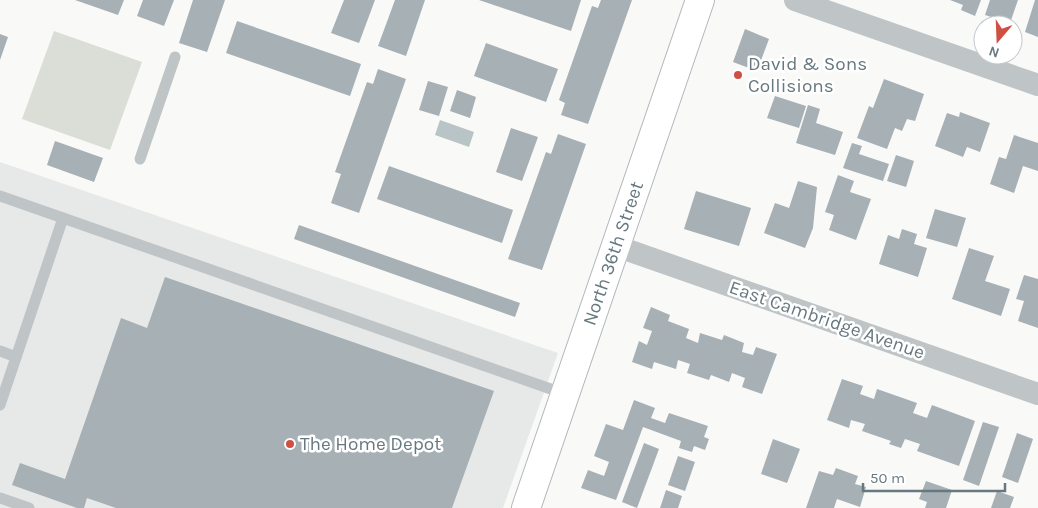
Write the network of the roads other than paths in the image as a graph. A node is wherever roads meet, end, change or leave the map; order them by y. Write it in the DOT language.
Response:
graph roads {
  1 [pos="700,0"];
  2 [pos="795,0"];
  3 [pos="175,57"];
  4 [pos="1038,85"];
  5 [pos="140,159"];
  6 [pos="1,201"];
  7 [pos="62,218"];
  8 [pos="616,246"];
  9 [pos="0,351"];
  10 [pos="16,357"];
  11 [pos="565,394"];
  12 [pos="1038,394"];
  13 [pos="0,405"];
  14 [pos="0,498"];
  15 [pos="29,508"];
  16 [pos="526,508"];
  1 -- 8 [label="main road, North 36th Street"];
  2 -- 4 [label="street"];
  3 -- 5 [label="lane"];
  6 -- 7 [label="lane"];
  7 -- 10 [label="lane"];
  7 -- 11 [label="lane"];
  8 -- 11 [label="main road, North 36th Street"];
  8 -- 12 [label="street, East Cambridge Avenue"];
  9 -- 10 [label="lane"];
  10 -- 13 [label="lane"];
  11 -- 16 [label="main road, North 36th Street"];
  14 -- 15 [label="lane"];
}
